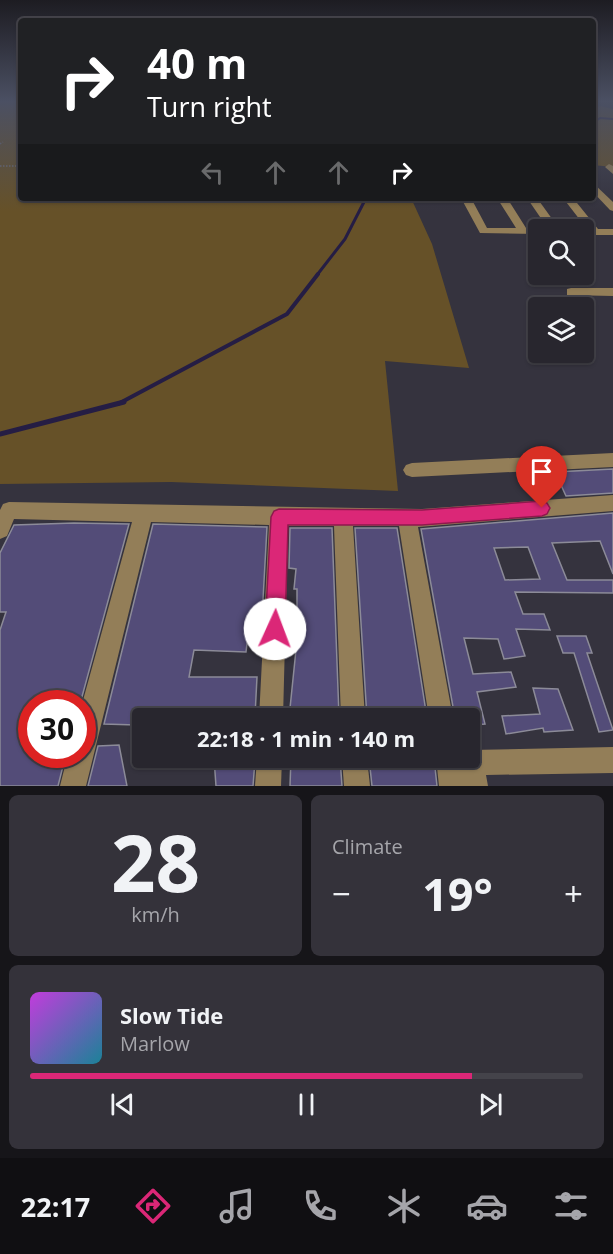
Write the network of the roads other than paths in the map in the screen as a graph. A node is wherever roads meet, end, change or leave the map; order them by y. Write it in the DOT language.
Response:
graph roads {
  1 [pos="596,189"];
  2 [pos="468,201"];
  3 [pos="504,201"];
  4 [pos="534,201"];
  5 [pos="570,201"];
  6 [pos="613,208"];
  7 [pos="547,219"];
  8 [pos="523,231"];
  9 [pos="528,231"];
  10 [pos="595,232"];
  11 [pos="613,232"];
  12 [pos="571,292"];
  13 [pos="613,292"];
  14 [pos="613,460"];
  15 [pos="412,470"];
  16 [pos="613,503"];
  17 [pos="144,513"];
  18 [pos="279,517"];
  19 [pos="343,517"];
  20 [pos="408,518"];
  21 [pos="0,530"];
  22 [pos="96,696"];
  23 [pos="271,708"];
  24 [pos="353,708"];
  25 [pos="439,708"];
  26 [pos="613,760"];
  27 [pos="78,768"];
  28 [pos="269,768"];
  29 [pos="356,768"];
  30 [pos="449,768"];
  31 [pos="73,786"];
  32 [pos="268,786"];
  33 [pos="357,786"];
  34 [pos="452,786"];
  35 [pos="475,786"];
  1 -- 6 [label="street"];
  2 -- 8 [label="street"];
  3 -- 8 [label="street"];
  4 -- 7 [label="street"];
  5 -- 10 [label="street"];
  8 -- 9 [label="street"];
  10 -- 11 [label="street"];
  12 -- 13 [label="street"];
  14 -- 15 [label="street"];
  16 -- 20 [label="street"];
  17 -- 18 [label="street"];
  17 -- 21 [label="street"];
  17 -- 22 [label="street"];
  18 -- 19 [label="street"];
  18 -- 23 [label="street"];
  19 -- 20 [label="street"];
  19 -- 24 [label="street"];
  20 -- 25 [label="street"];
  26 -- 35 [label="street"];
  27 -- 31 [label="street"];
  28 -- 32 [label="street"];
  29 -- 33 [label="street"];
  30 -- 34 [label="street"];
}
